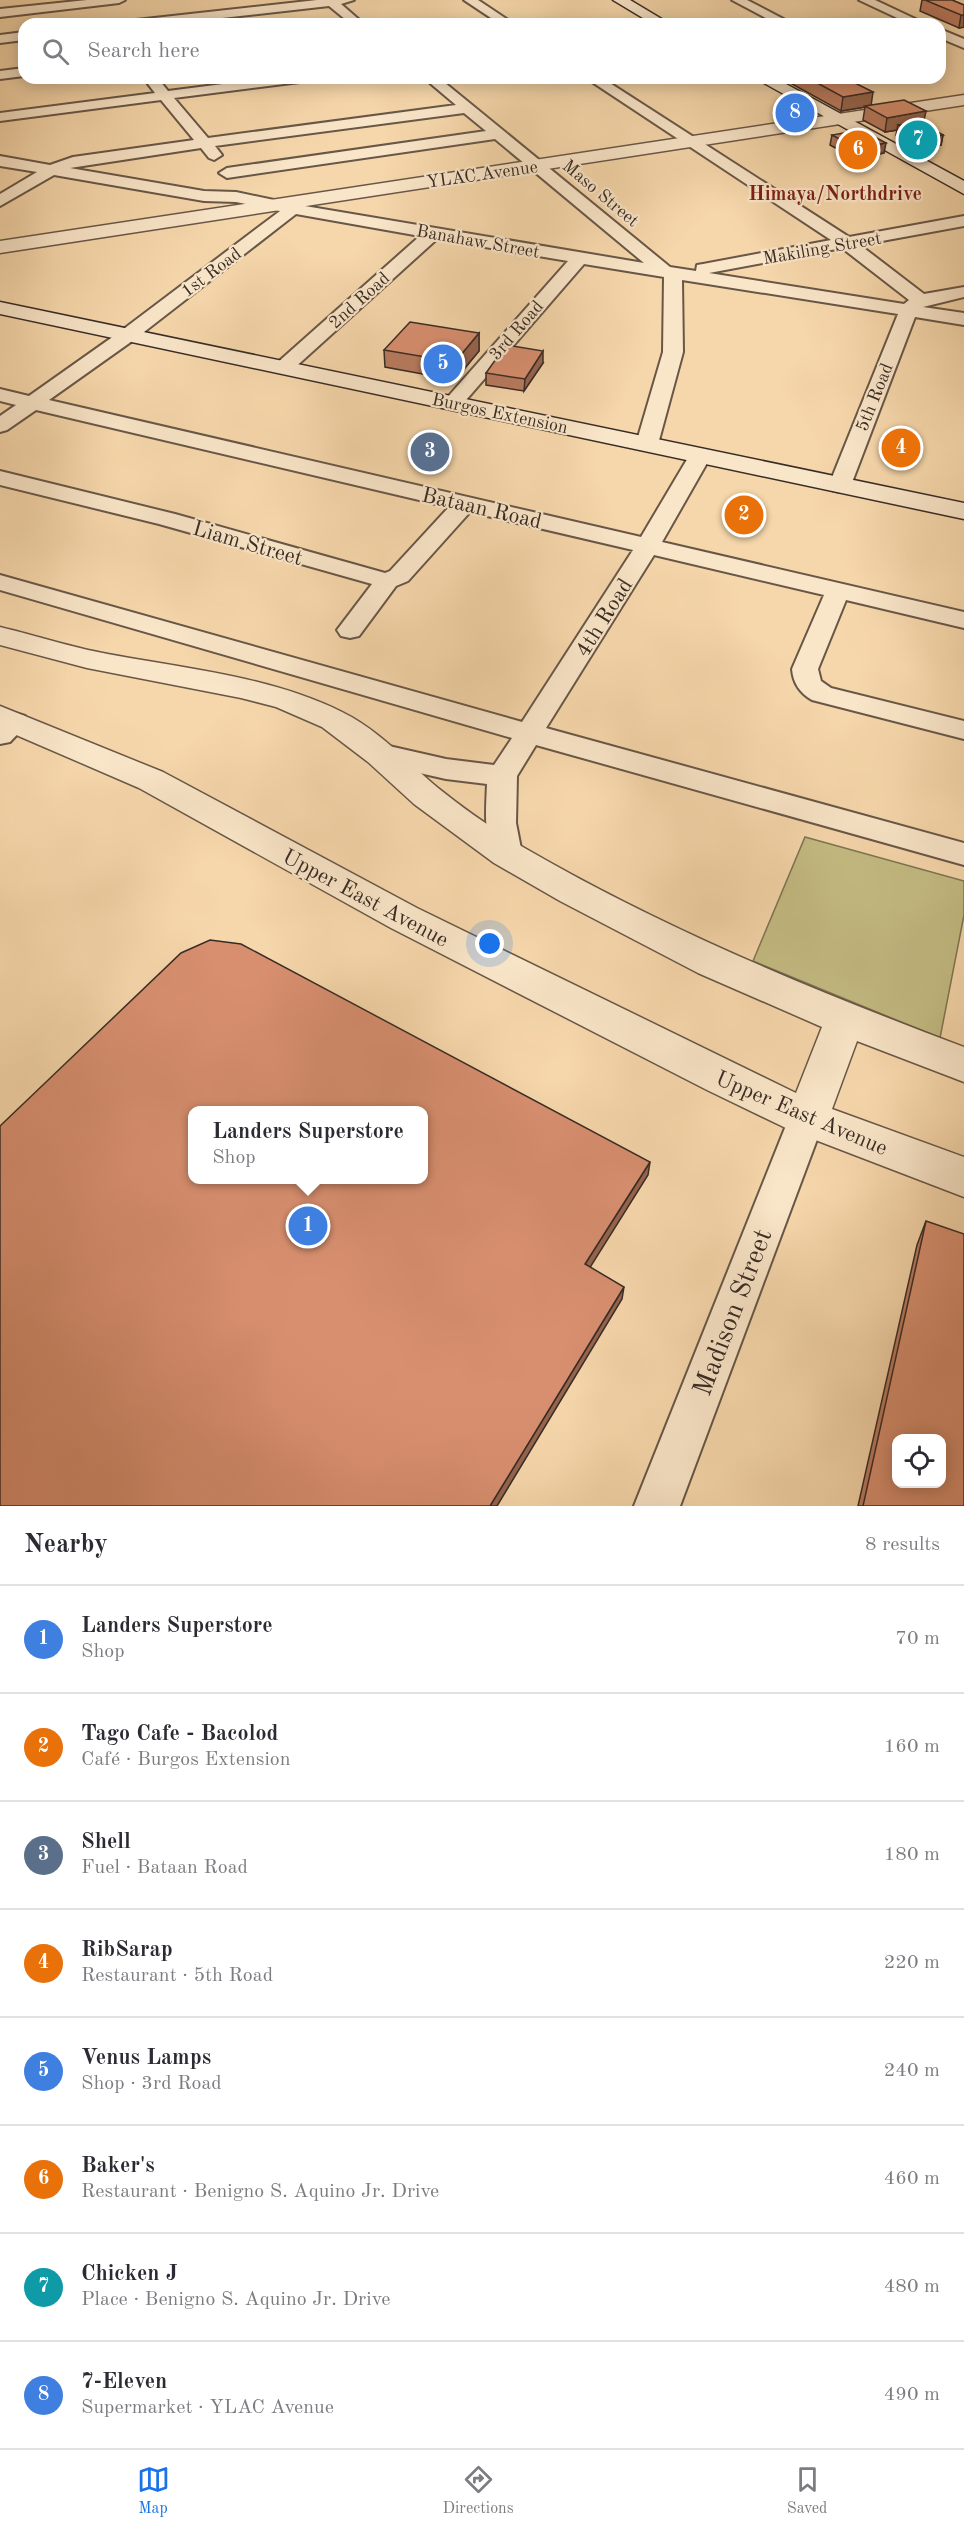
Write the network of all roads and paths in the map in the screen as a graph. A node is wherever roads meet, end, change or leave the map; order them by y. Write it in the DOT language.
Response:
graph roads {
  1 [pos="119,0"];
  2 [pos="348,0"];
  3 [pos="470,0"];
  4 [pos="620,0"];
  5 [pos="738,0"];
  6 [pos="865,0"];
  7 [pos="330,1"];
  8 [pos="90,2"];
  9 [pos="0,13"];
  10 [pos="102,17"];
  11 [pos="187,18"];
  12 [pos="351,18"];
  13 [pos="498,18"];
  14 [pos="652,18"];
  15 [pos="775,18"];
  16 [pos="906,18"];
  17 [pos="946,36"];
  18 [pos="18,37"];
  19 [pos="0,39"];
  20 [pos="964,44"];
  21 [pos="964,49"];
  22 [pos="948,51"];
  23 [pos="18,73"];
  24 [pos="0,75"];
  25 [pos="155,84"];
  26 [pos="252,84"];
  27 [pos="438,84"];
  28 [pos="603,84"];
  29 [pos="774,84"];
  30 [pos="164,95"];
  31 [pos="961,102"];
  32 [pos="466,108"];
  33 [pos="0,117"];
  34 [pos="836,118"];
  35 [pos="498,134"];
  36 [pos="693,141"];
  37 [pos="206,144"];
  38 [pos="0,161"];
  39 [pos="537,165"];
  40 [pos="51,170"];
  41 [pos="227,173"];
  42 [pos="964,188"];
  43 [pos="236,197"];
  44 [pos="0,201"];
  45 [pos="270,205"];
  46 [pos="293,209"];
  47 [pos="964,221"];
  48 [pos="433,233"];
  49 [pos="846,243"];
  50 [pos="0,247"];
  51 [pos="580,258"];
  52 [pos="672,272"];
  53 [pos="964,292"];
  54 [pos="915,305"];
  55 [pos="0,308"];
  56 [pos="964,319"];
  57 [pos="128,334"];
  58 [pos="284,367"];
  59 [pos="0,395"];
  60 [pos="33,403"];
  61 [pos="453,403"];
  62 [pos="0,426"];
  63 [pos="647,444"];
  64 [pos="700,456"];
  65 [pos="0,478"];
  66 [pos="840,485"];
  67 [pos="465,502"];
  68 [pos="964,511"];
  69 [pos="648,546"];
  70 [pos="387,581"];
  71 [pos="0,582"];
  72 [pos="838,590"];
  73 [pos="964,620"];
  74 [pos="350,630"];
  75 [pos="0,636"];
  76 [pos="5,725"];
  77 [pos="964,730"];
  78 [pos="530,733"];
  79 [pos="380,754"];
  80 [pos="502,776"];
  81 [pos="507,854"];
  82 [pos="964,854"];
  83 [pos="845,1019"];
  84 [pos="964,1065"];
  85 [pos="807,1118"];
  86 [pos="964,1177"];
  87 [pos="657,1506"];
  1 -- 8 [label="street"];
  2 -- 7 [label="street"];
  3 -- 13 [label="street"];
  4 -- 14 [label="street"];
  5 -- 15 [label="street"];
  6 -- 16 [label="street"];
  7 -- 11 [label="street"];
  7 -- 12 [label="street"];
  8 -- 9 [label="street"];
  8 -- 10 [label="street"];
  17 -- 20 [label="street"];
  18 -- 19 [label="street"];
  21 -- 22 [label="street"];
  23 -- 24 [label="street"];
  25 -- 30 [label="street"];
  26 -- 30 [label="street"];
  27 -- 32 [label="street, Maso Street"];
  28 -- 36 [label="street"];
  29 -- 34 [label="street"];
  30 -- 33 [label="street"];
  30 -- 37 [label="street"];
  31 -- 34 [label="street, YLAC Avenue"];
  32 -- 35 [label="street, Maso Street"];
  32 -- 37 [label="street"];
  34 -- 36 [label="street, YLAC Avenue"];
  34 -- 42 [label="street"];
  35 -- 39 [label="street, Maso Street"];
  35 -- 41 [label="street"];
  36 -- 39 [label="street, YLAC Avenue"];
  36 -- 49 [label="street"];
  37 -- 40 [label="street"];
  37 -- 41 [label="street"];
  38 -- 40 [label="street, Banahaw Street"];
  39 -- 45 [label="street, YLAC Avenue"];
  39 -- 52 [label="street, Maso Street"];
  40 -- 43 [label="street, Banahaw Street"];
  40 -- 44 [label="street"];
  41 -- 43 [label="street"];
  43 -- 45 [label="street, Banahaw Street"];
  45 -- 46 [label="street, Banahaw Street"];
  45 -- 50 [label="street, YLAC Avenue"];
  46 -- 48 [label="street, Banahaw Street"];
  46 -- 57 [label="street, 1st Road"];
  47 -- 49 [label="street, Makiling Street"];
  48 -- 51 [label="street, Banahaw Street"];
  48 -- 58 [label="street, 2nd Road"];
  49 -- 52 [label="street, Makiling Street"];
  49 -- 54 [label="street"];
  51 -- 52 [label="street, Banahaw Street"];
  51 -- 61 [label="street, 3rd Road"];
  52 -- 54 [label="street, Banahaw Street"];
  52 -- 63 [label="street"];
  53 -- 54 [label="street"];
  54 -- 56 [label="street, Banahaw Street"];
  54 -- 66 [label="street, 5th Road"];
  55 -- 57 [label="street, Burgos Extension"];
  57 -- 58 [label="street, Burgos Extension"];
  57 -- 60 [label="street, 1st Road"];
  58 -- 61 [label="street, Burgos Extension"];
  59 -- 60 [label="street, Bataan Road"];
  60 -- 62 [label="street, 1st Road"];
  60 -- 67 [label="street, Bataan Road"];
  61 -- 63 [label="street, Burgos Extension"];
  63 -- 64 [label="street, Burgos Extension"];
  64 -- 66 [label="street, Burgos Extension"];
  64 -- 69 [label="street, 4th Road"];
  65 -- 70 [label="street, Liam Street"];
  66 -- 68 [label="street, Burgos Extension"];
  67 -- 69 [label="street, Bataan Road"];
  67 -- 70 [label="street"];
  69 -- 72 [label="street, Bataan Road"];
  69 -- 78 [label="street, 4th Road"];
  70 -- 74 [label="street"];
  71 -- 78 [label="street"];
  72 -- 73 [label="street, Bataan Road"];
  72 -- 77 [label="street"];
  75 -- 79 [label="street"];
  76 -- 85 [label="street, Upper East Avenue"];
  78 -- 80 [label="street, 4th Road"];
  78 -- 82 [label="street"];
  79 -- 80 [label="street"];
  79 -- 81 [label="street"];
  80 -- 81 [label="street"];
  81 -- 83 [label="street"];
  83 -- 84 [label="street"];
  83 -- 85 [label="street"];
  85 -- 86 [label="street, Upper East Avenue"];
  85 -- 87 [label="street, Madison Street"];
}
